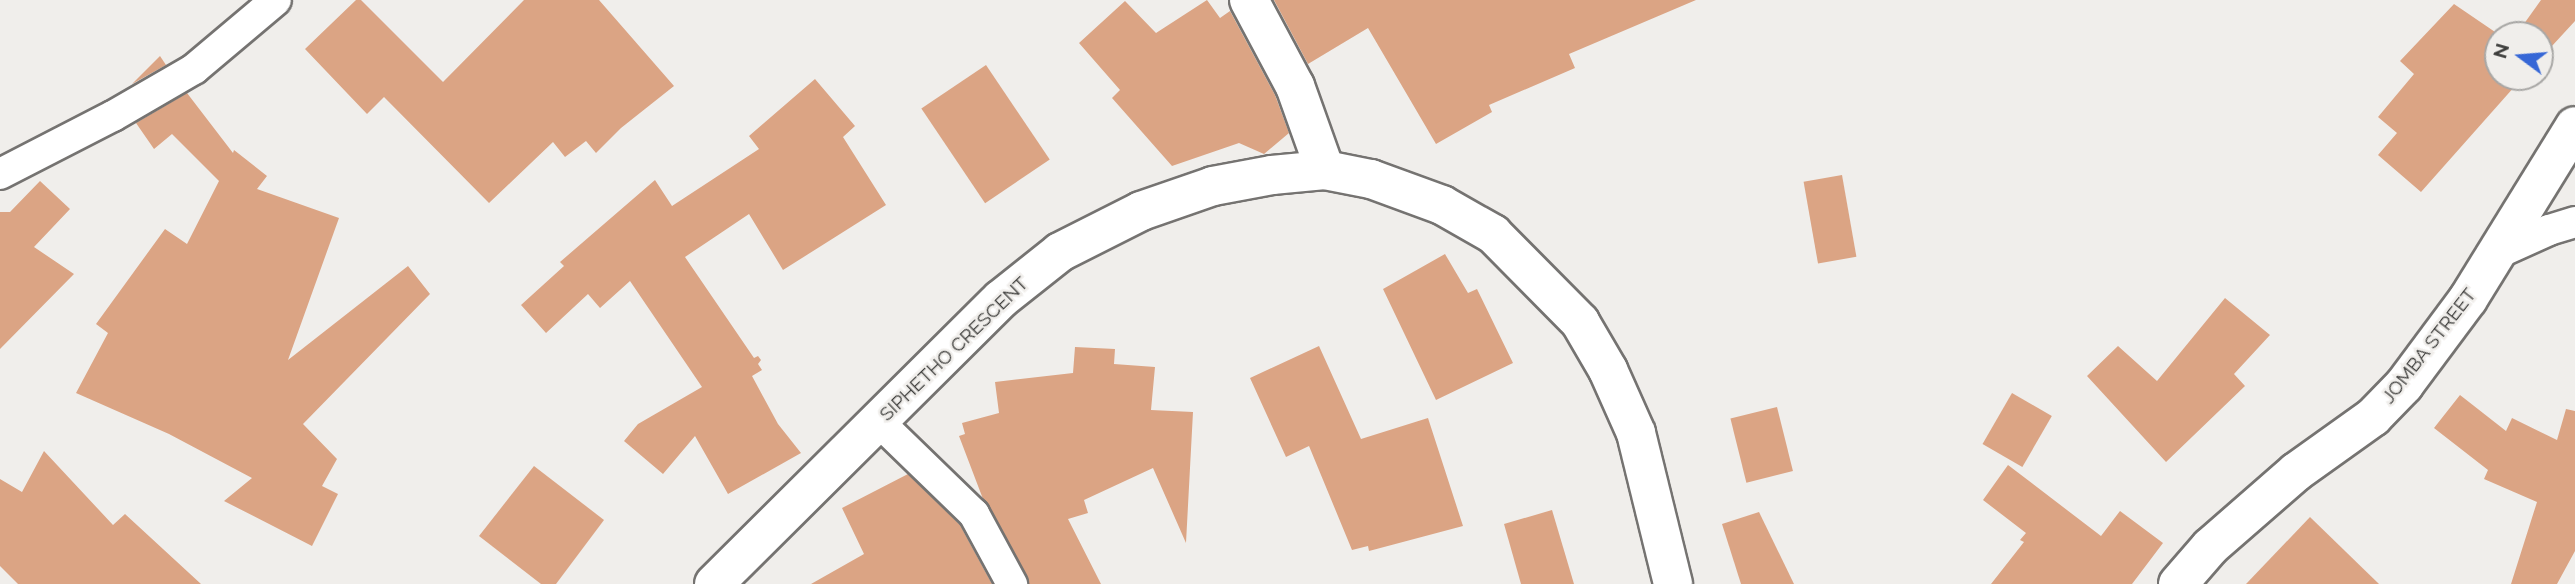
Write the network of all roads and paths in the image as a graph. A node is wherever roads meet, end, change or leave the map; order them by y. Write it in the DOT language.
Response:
graph roads {
  1 [pos="276,0"];
  2 [pos="1249,0"];
  3 [pos="2575,126"];
  4 [pos="1325,170"];
  5 [pos="0,174"];
  6 [pos="2575,222"];
  7 [pos="2498,253"];
  8 [pos="878,421"];
  9 [pos="714,584"];
  10 [pos="1012,584"];
  11 [pos="1673,584"];
  12 [pos="2178,584"];
  1 -- 5 [label="lane"];
  2 -- 4 [label="street"];
  3 -- 7 [label="street, JOMBA STREET"];
  4 -- 8 [label="street, SIPHETHO CRESCENT"];
  4 -- 11 [label="street, SIPHETHO CRESCENT"];
  6 -- 7 [label="lane"];
  7 -- 12 [label="street, JOMBA STREET"];
  8 -- 9 [label="street, SIPHETHO CRESCENT"];
  8 -- 10 [label="lane"];
}
